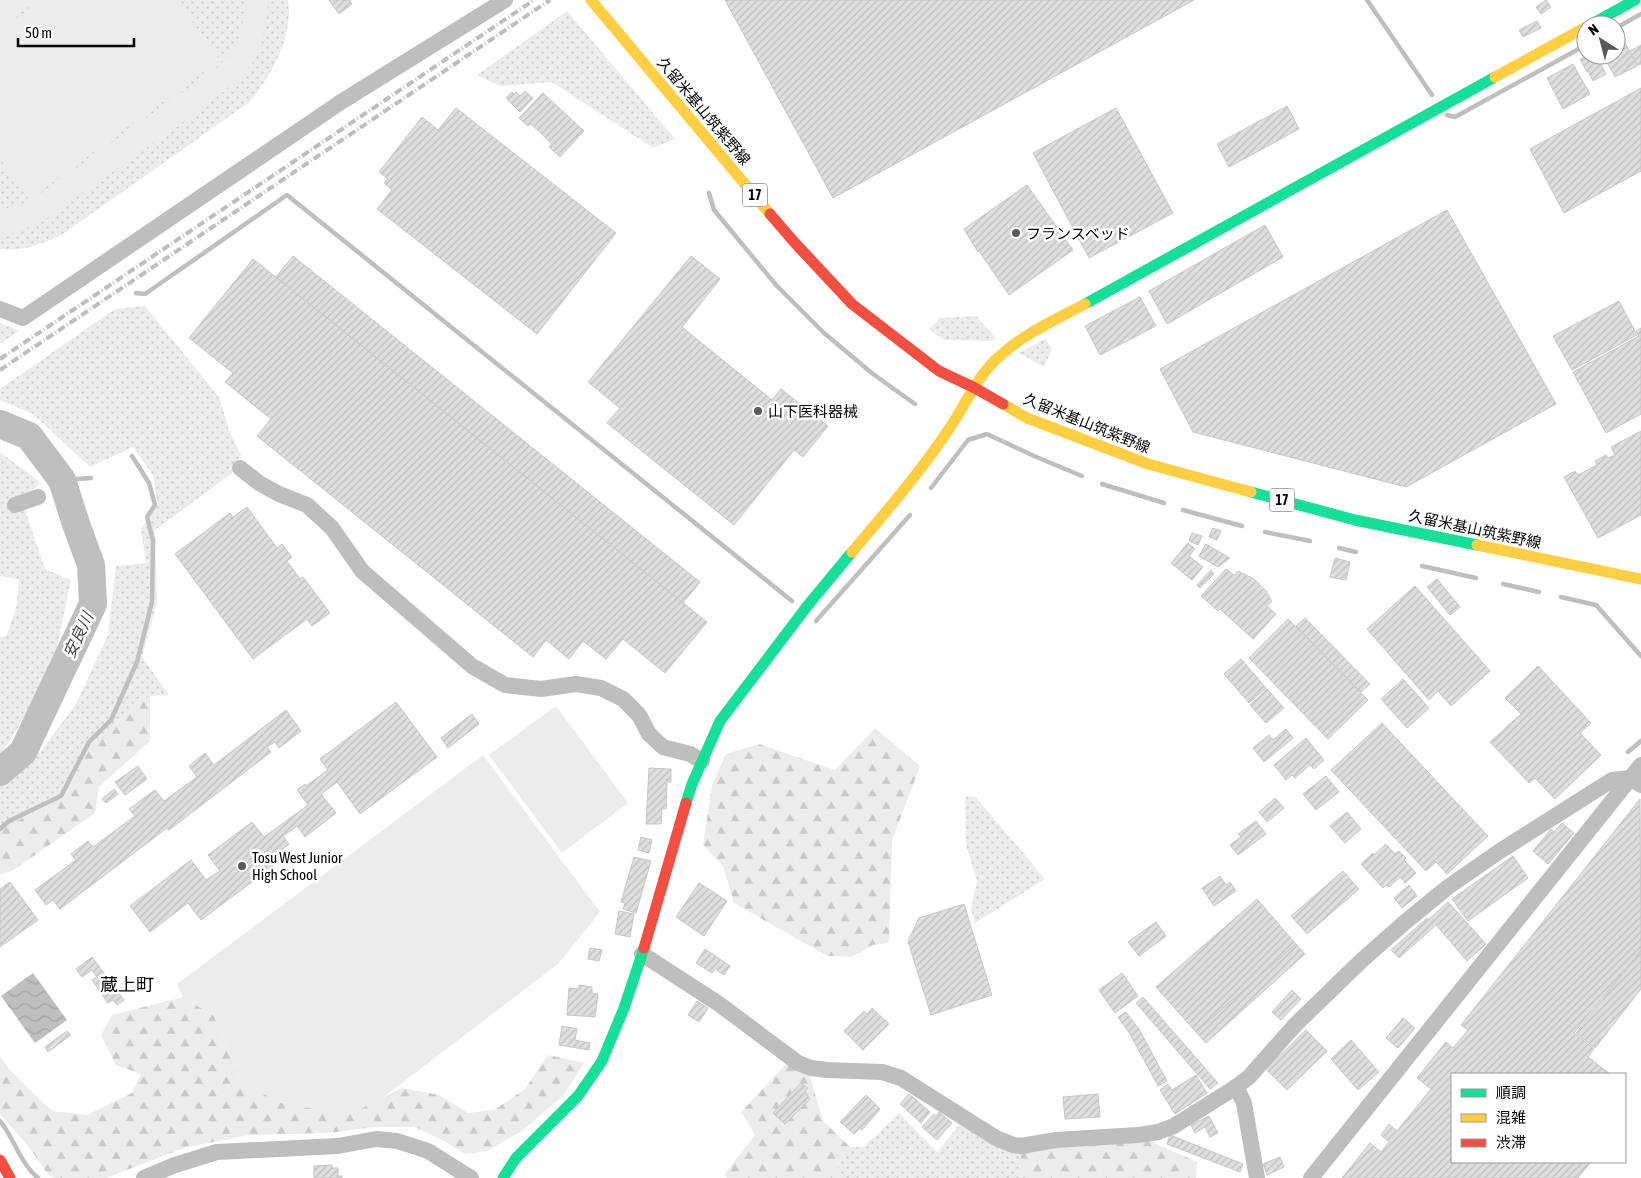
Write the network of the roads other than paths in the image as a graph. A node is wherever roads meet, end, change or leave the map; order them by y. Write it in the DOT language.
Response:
graph roads {
  1 [pos="505,0"];
  2 [pos="591,0"];
  3 [pos="1636,0"];
  4 [pos="1608,15"];
  5 [pos="1576,33"];
  6 [pos="0,309"];
  7 [pos="973,387"];
  8 [pos="240,468"];
  9 [pos="38,496"];
  10 [pos="15,505"];
  11 [pos="1641,579"];
  12 [pos="702,761"];
  13 [pos="1641,765"];
  14 [pos="1635,782"];
  15 [pos="642,954"];
  16 [pos="1236,1087"];
  17 [pos="0,1160"];
  18 [pos="10,1178"];
  19 [pos="144,1178"];
  20 [pos="471,1178"];
  21 [pos="503,1178"];
  22 [pos="1257,1178"];
  23 [pos="1311,1178"];
  1 -- 6 [label="street"];
  2 -- 7 [label="street, 久留米基山筑紫野線 / 17"];
  3 -- 4 [label="street"];
  5 -- 7 [label="street"];
  7 -- 11 [label="street, 久留米基山筑紫野線 / 17"];
  7 -- 12 [label="street"];
  8 -- 12 [label="street"];
  9 -- 10 [label="street"];
  12 -- 15 [label="street"];
  13 -- 14 [label="street"];
  14 -- 16 [label="street"];
  14 -- 23 [label="street"];
  15 -- 16 [label="street"];
  15 -- 21 [label="street"];
  16 -- 22 [label="street"];
  17 -- 18 [label="street"];
  19 -- 20 [label="street"];
}
